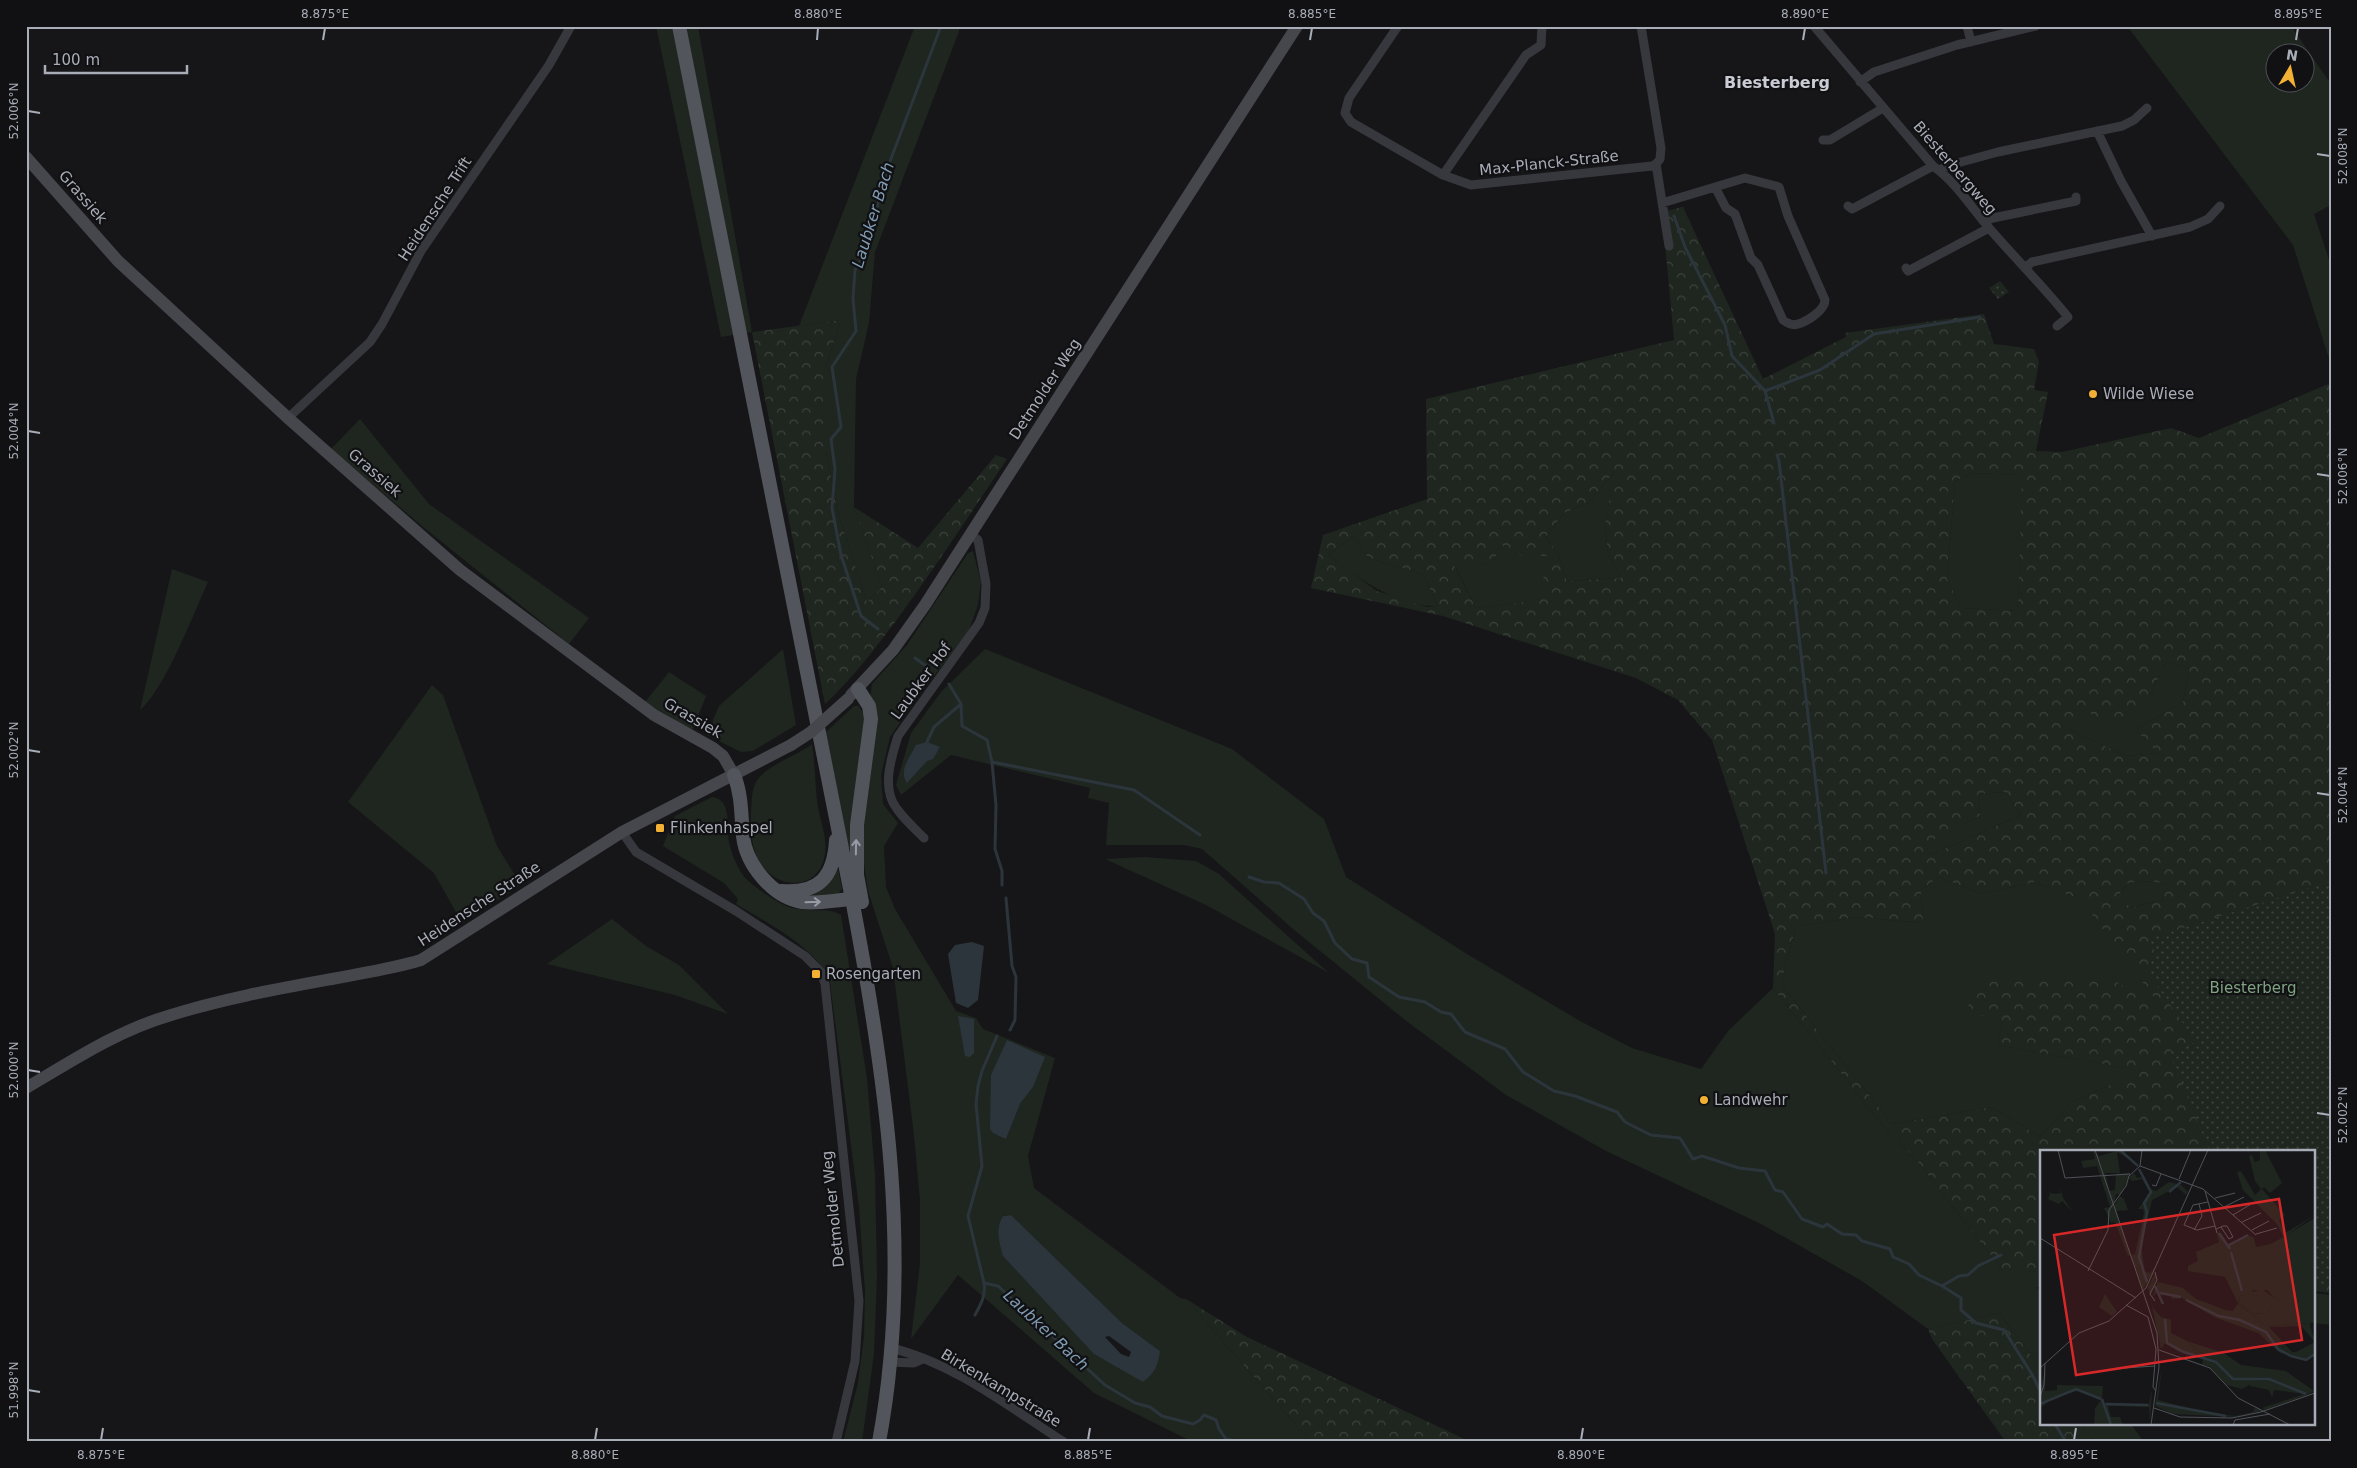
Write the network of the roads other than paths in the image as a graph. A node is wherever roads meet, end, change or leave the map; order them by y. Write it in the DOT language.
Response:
graph roads {
  1 [pos="571,26"];
  2 [pos="679,26"];
  3 [pos="1297,26"];
  4 [pos="1398,26"];
  5 [pos="1542,26"];
  6 [pos="1641,26"];
  7 [pos="1814,26"];
  8 [pos="1967,26"];
  9 [pos="2036,26"];
  10 [pos="1971,42"];
  11 [pos="1860,82"];
  12 [pos="1883,108"];
  13 [pos="2147,108"];
  14 [pos="2097,131"];
  15 [pos="1822,140"];
  16 [pos="26,157"];
  17 [pos="1656,164"];
  18 [pos="1936,168"];
  19 [pos="1443,175"];
  20 [pos="1715,187"];
  21 [pos="2076,197"];
  22 [pos="1662,203"];
  23 [pos="1848,206"];
  24 [pos="2220,206"];
  25 [pos="1987,225"];
  26 [pos="2152,236"];
  27 [pos="1669,246"];
  28 [pos="2026,267"];
  29 [pos="1906,268"];
  30 [pos="2057,326"];
  31 [pos="288,418"];
  32 [pos="971,535"];
  33 [pos="853,694"];
  34 [pos="791,745"];
  35 [pos="734,775"];
  36 [pos="837,826"];
  37 [pos="622,832"];
  38 [pos="924,838"];
  39 [pos="778,890"];
  40 [pos="852,899"];
  41 [pos="861,948"];
  42 [pos="26,1088"];
  43 [pos="891,1348"];
  44 [pos="923,1359"];
  45 [pos="890,1362"];
  46 [pos="836,1442"];
  47 [pos="879,1442"];
  48 [pos="1064,1442"];
  1 -- 31 [label="street, Heidensche Trift"];
  2 -- 36 [label="main road"];
  3 -- 32 [label="street, Detmolder Weg"];
  4 -- 19 [label="street, Max-Planck-Straße"];
  5 -- 19 [label="street"];
  6 -- 17 [label="street"];
  7 -- 11 [label="street, Biesterbergweg"];
  8 -- 10 [label="street"];
  9 -- 10 [label="street"];
  10 -- 11 [label="street"];
  11 -- 12 [label="street, Biesterbergweg"];
  12 -- 15 [label="street"];
  12 -- 18 [label="street, Biesterbergweg"];
  13 -- 14 [label="street"];
  14 -- 18 [label="street"];
  14 -- 26 [label="street"];
  16 -- 31 [label="street, Grassiek"];
  17 -- 19 [label="street, Max-Planck-Straße"];
  17 -- 22 [label="street"];
  18 -- 23 [label="street"];
  18 -- 25 [label="street, Biesterbergweg"];
  20 -- 20 [label="street"];
  20 -- 22 [label="street"];
  21 -- 25 [label="street"];
  22 -- 27 [label="street"];
  24 -- 26 [label="street"];
  25 -- 28 [label="street, Biesterbergweg"];
  25 -- 29 [label="street"];
  26 -- 28 [label="street"];
  28 -- 30 [label="street, Biesterbergweg"];
  31 -- 35 [label="street, Grassiek"];
  32 -- 33 [label="street, Detmolder Weg"];
  32 -- 38 [label="street, Laubker Hof"];
  33 -- 34 [label="street, Detmolder Weg, bridge"];
  41 -- 33 [label="main road, one-way"];
  34 -- 35 [label="street, Heidensche Straße"];
  35 -- 37 [label="street, Heidensche Straße"];
  35 -- 39 [label="main road"];
  36 -- 39 [label="main road"];
  36 -- 40 [label="main road"];
  37 -- 42 [label="street, Heidensche Straße"];
  37 -- 46 [label="street, Detmolder Weg"];
  39 -- 40 [label="main road, one-way"];
  40 -- 41 [label="main road"];
  41 -- 43 [label="main road"];
  43 -- 44 [label="street, Birkenkampstraße"];
  43 -- 45 [label="main road"];
  44 -- 45 [label="street, Birkenkampstraße"];
  44 -- 48 [label="street, Birkenkampstraße"];
  45 -- 47 [label="main road"];
}
